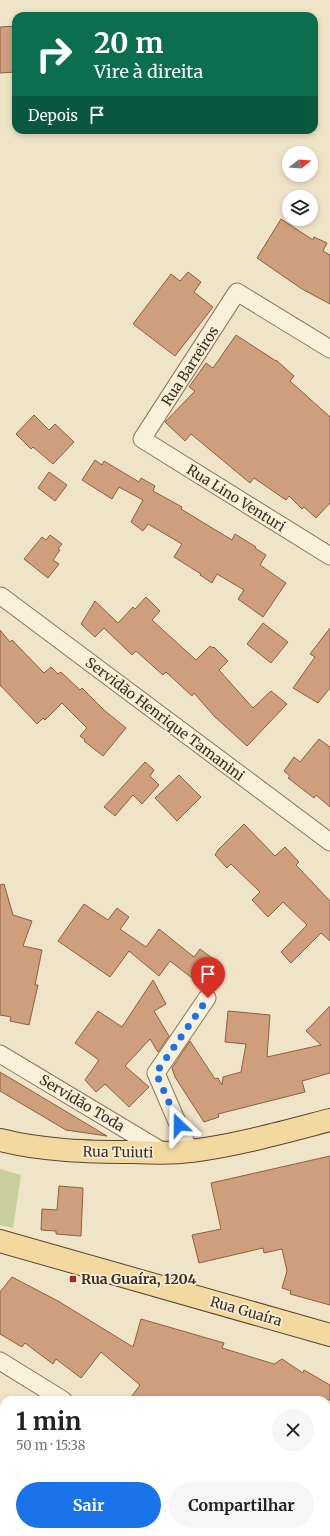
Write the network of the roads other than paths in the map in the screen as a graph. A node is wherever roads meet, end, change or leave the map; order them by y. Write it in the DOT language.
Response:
graph roads {
  1 [pos="330,349"];
  2 [pos="142,439"];
  3 [pos="330,556"];
  4 [pos="1,596"];
  5 [pos="330,842"];
  6 [pos="208,998"];
  7 [pos="0,1054"];
  8 [pos="330,1120"];
  9 [pos="0,1140"];
  10 [pos="190,1152"];
  11 [pos="165,1153"];
  12 [pos="0,1241"];
  13 [pos="330,1335"];
  14 [pos="0,1361"];
  15 [pos="57,1396"];
  1 -- 2 [label="street, Rua Barreiros"];
  2 -- 3 [label="street, Rua Lino Venturi"];
  4 -- 5 [label="street, Servidão Henrique Tamanini"];
  6 -- 10 [label="street"];
  7 -- 11 [label="street, Servidão Toda"];
  8 -- 10 [label="main road, Rua Tuiuti"];
  9 -- 11 [label="main road, Rua Tuiuti"];
  10 -- 11 [label="main road, Rua Tuiuti"];
  12 -- 13 [label="main road, Rua Guaíra"];
  14 -- 15 [label="street"];
}
